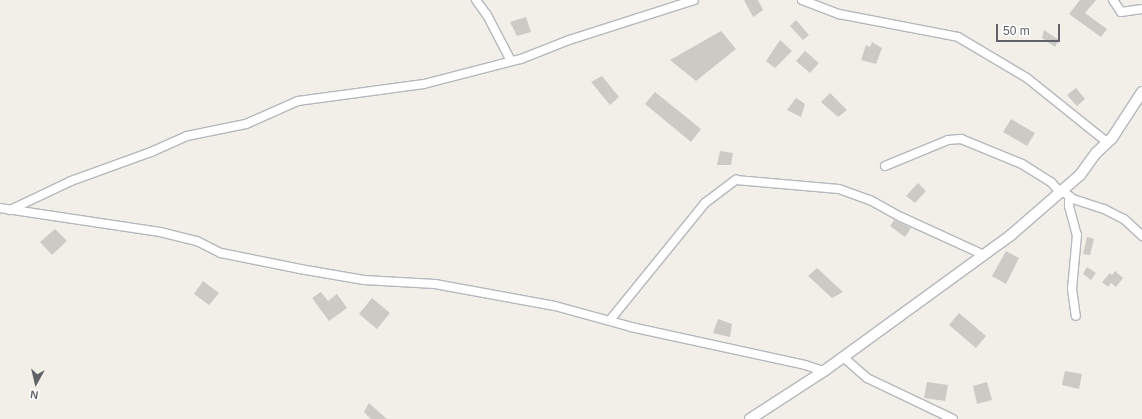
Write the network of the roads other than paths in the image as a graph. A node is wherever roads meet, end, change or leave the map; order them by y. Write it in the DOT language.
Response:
graph roads {
  1 [pos="476,0"];
  2 [pos="694,0"];
  3 [pos="802,0"];
  4 [pos="1113,0"];
  5 [pos="1142,9"];
  6 [pos="511,61"];
  7 [pos="1142,92"];
  8 [pos="1107,142"];
  9 [pos="885,166"];
  10 [pos="1064,193"];
  11 [pos="0,208"];
  12 [pos="10,210"];
  13 [pos="1142,236"];
  14 [pos="984,255"];
  15 [pos="1076,316"];
  16 [pos="610,320"];
  17 [pos="844,357"];
  18 [pos="824,371"];
  19 [pos="750,419"];
  20 [pos="953,419"];
  1 -- 6 [label="street"];
  2 -- 6 [label="street"];
  3 -- 8 [label="street"];
  4 -- 5 [label="street"];
  6 -- 12 [label="street"];
  7 -- 8 [label="street"];
  8 -- 10 [label="street"];
  9 -- 10 [label="street"];
  10 -- 13 [label="street"];
  10 -- 14 [label="street"];
  10 -- 15 [label="street"];
  11 -- 12 [label="street"];
  12 -- 16 [label="street"];
  14 -- 16 [label="street"];
  14 -- 17 [label="street"];
  16 -- 18 [label="street"];
  17 -- 18 [label="street"];
  17 -- 20 [label="street"];
  18 -- 19 [label="street"];
}
